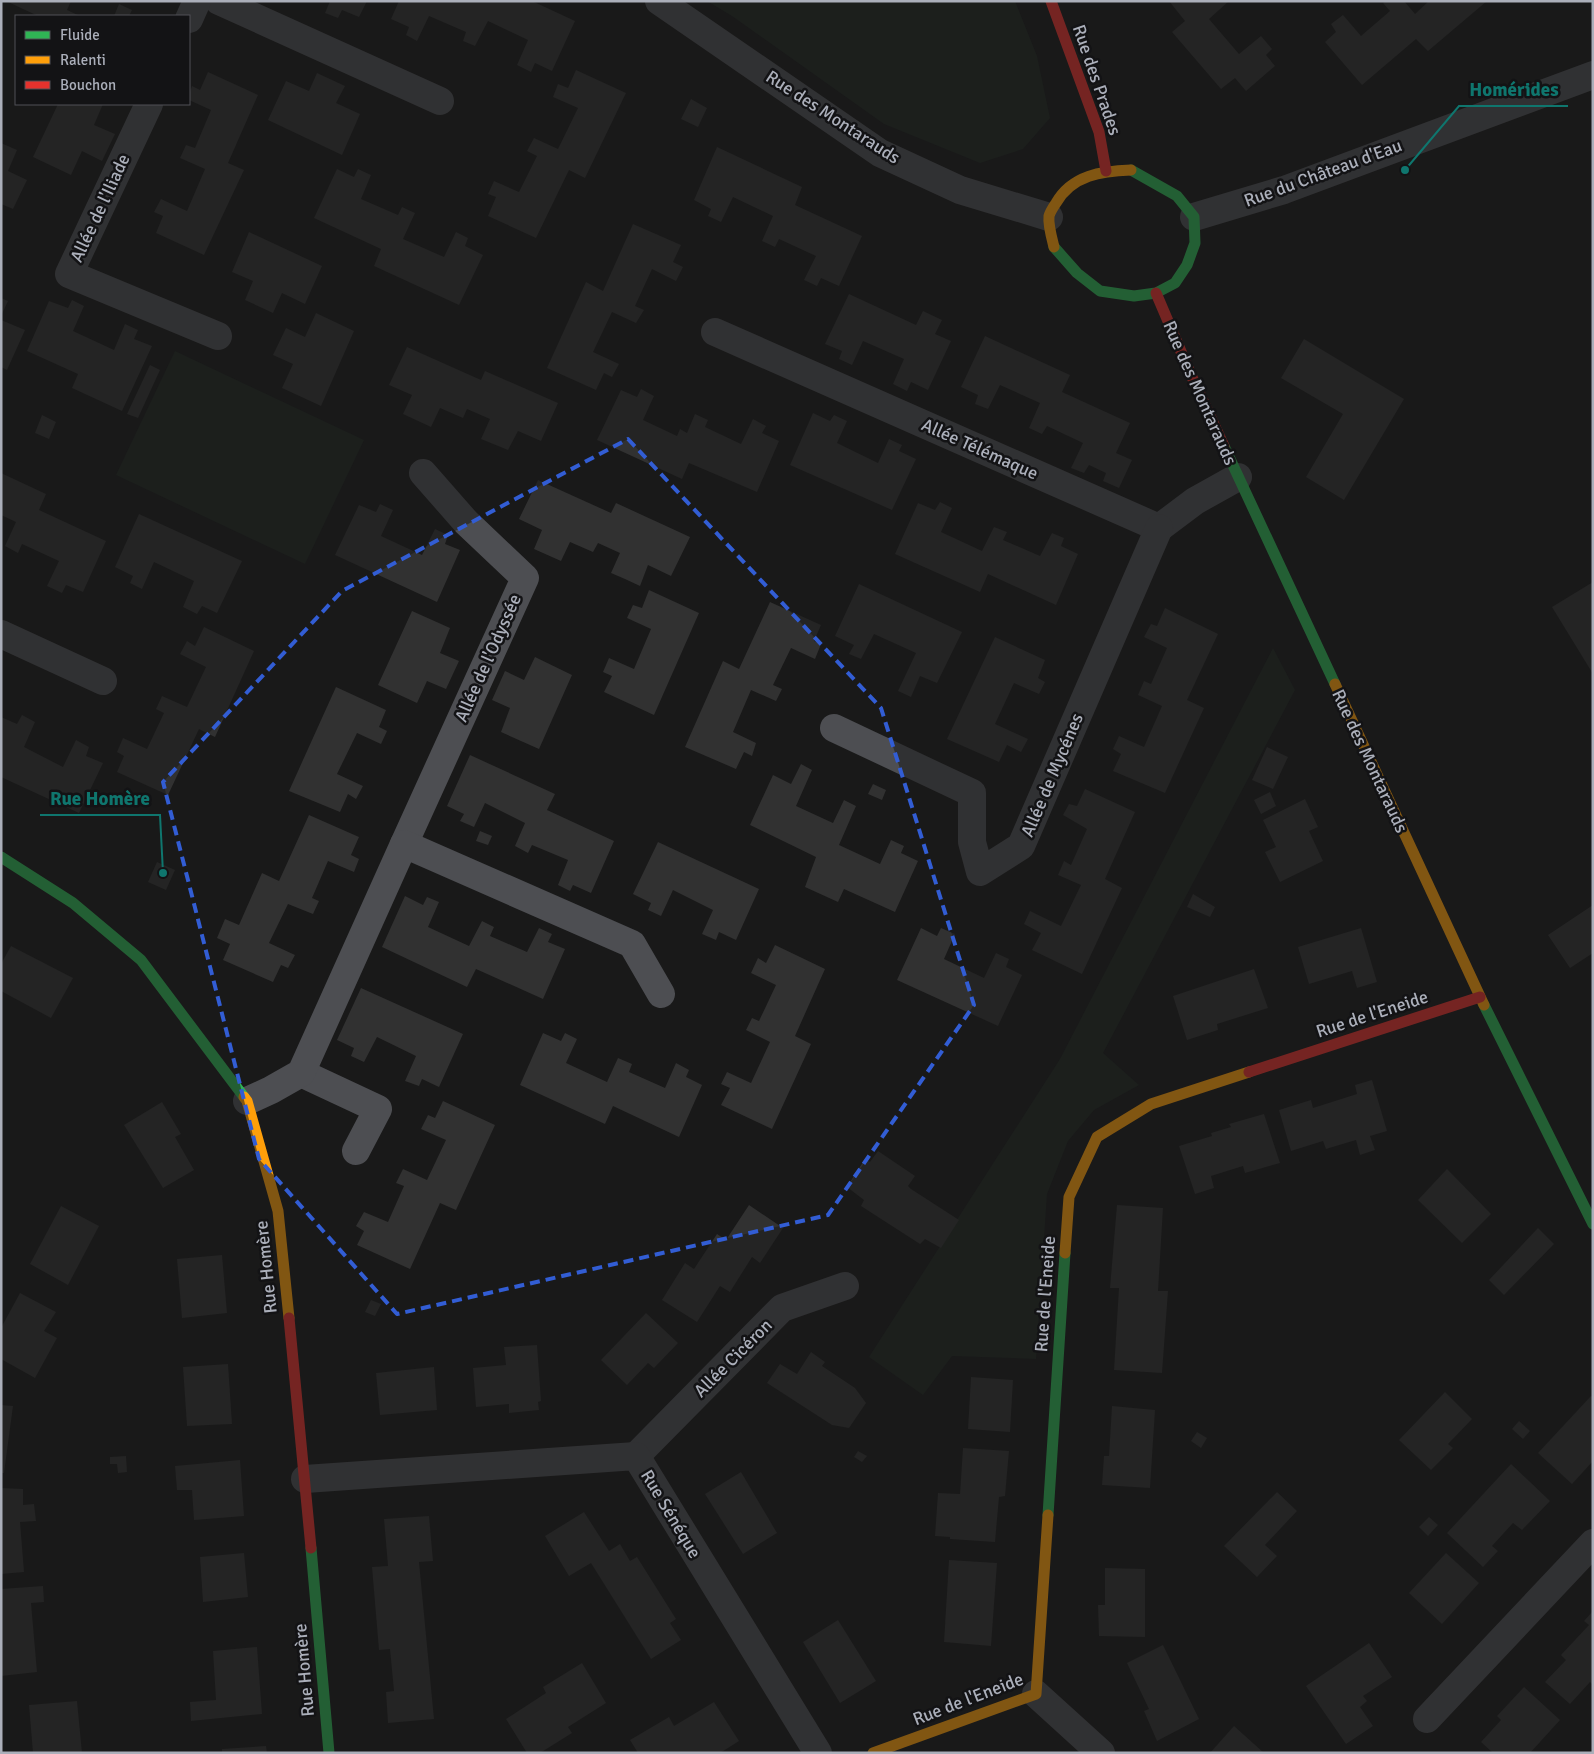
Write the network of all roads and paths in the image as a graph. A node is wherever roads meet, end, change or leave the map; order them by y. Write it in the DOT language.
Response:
graph roads {
  1 [pos="197,1"];
  2 [pos="219,1"];
  3 [pos="658,1"];
  4 [pos="1051,1"];
  5 [pos="190,17"];
  6 [pos="1593,75"];
  7 [pos="440,101"];
  8 [pos="149,105"];
  9 [pos="1106,171"];
  10 [pos="1048,216"];
  11 [pos="1194,217"];
  12 [pos="1156,293"];
  13 [pos="715,332"];
  14 [pos="218,336"];
  15 [pos="423,473"];
  16 [pos="1238,477"];
  17 [pos="1159,528"];
  18 [pos="1,634"];
  19 [pos="103,681"];
  20 [pos="834,728"];
  21 [pos="404,844"];
  22 [pos="1,858"];
  23 [pos="661,994"];
  24 [pos="1480,997"];
  25 [pos="301,1073"];
  26 [pos="247,1101"];
  27 [pos="356,1151"];
  28 [pos="1593,1224"];
  29 [pos="846,1286"];
  30 [pos="636,1456"];
  31 [pos="305,1479"];
  32 [pos="1593,1543"];
  33 [pos="1036,1694"];
  34 [pos="1427,1719"];
  35 [pos="329,1753"];
  36 [pos="818,1753"];
  37 [pos="873,1753"];
  38 [pos="1101,1753"];
  1 -- 5 [label="street"];
  2 -- 7 [label="street"];
  3 -- 10 [label="street, Rue des Montarauds"];
  4 -- 9 [label="street, Rue des Prades"];
  6 -- 11 [label="street, Rue du Château d'Eau"];
  8 -- 14 [label="street, Allée de l'Iliade"];
  9 -- 10 [label="street"];
  9 -- 11 [label="street"];
  10 -- 12 [label="street"];
  11 -- 12 [label="street"];
  12 -- 16 [label="street, Rue des Montarauds"];
  13 -- 17 [label="street, Allée Télémaque"];
  15 -- 21 [label="street, Allée de l'Odyssée"];
  16 -- 17 [label="street"];
  16 -- 24 [label="street, Rue des Montarauds"];
  17 -- 20 [label="street, Allée de Mycénes"];
  18 -- 19 [label="street"];
  21 -- 23 [label="street"];
  21 -- 25 [label="street, Allée de l'Odyssée"];
  22 -- 26 [label="street, Rue Homère"];
  24 -- 28 [label="street, Rue des Montarauds"];
  24 -- 33 [label="street, Rue de l'Eneide"];
  25 -- 26 [label="street"];
  25 -- 27 [label="street"];
  26 -- 31 [label="street, Rue Homère"];
  29 -- 30 [label="street, Allée Cicéron"];
  30 -- 31 [label="street, Rue Sénéque"];
  30 -- 36 [label="street, Rue Sénéque"];
  31 -- 35 [label="street, Rue Homère"];
  32 -- 34 [label="street"];
  33 -- 37 [label="street, Rue de l'Eneide"];
  33 -- 38 [label="street"];
}
